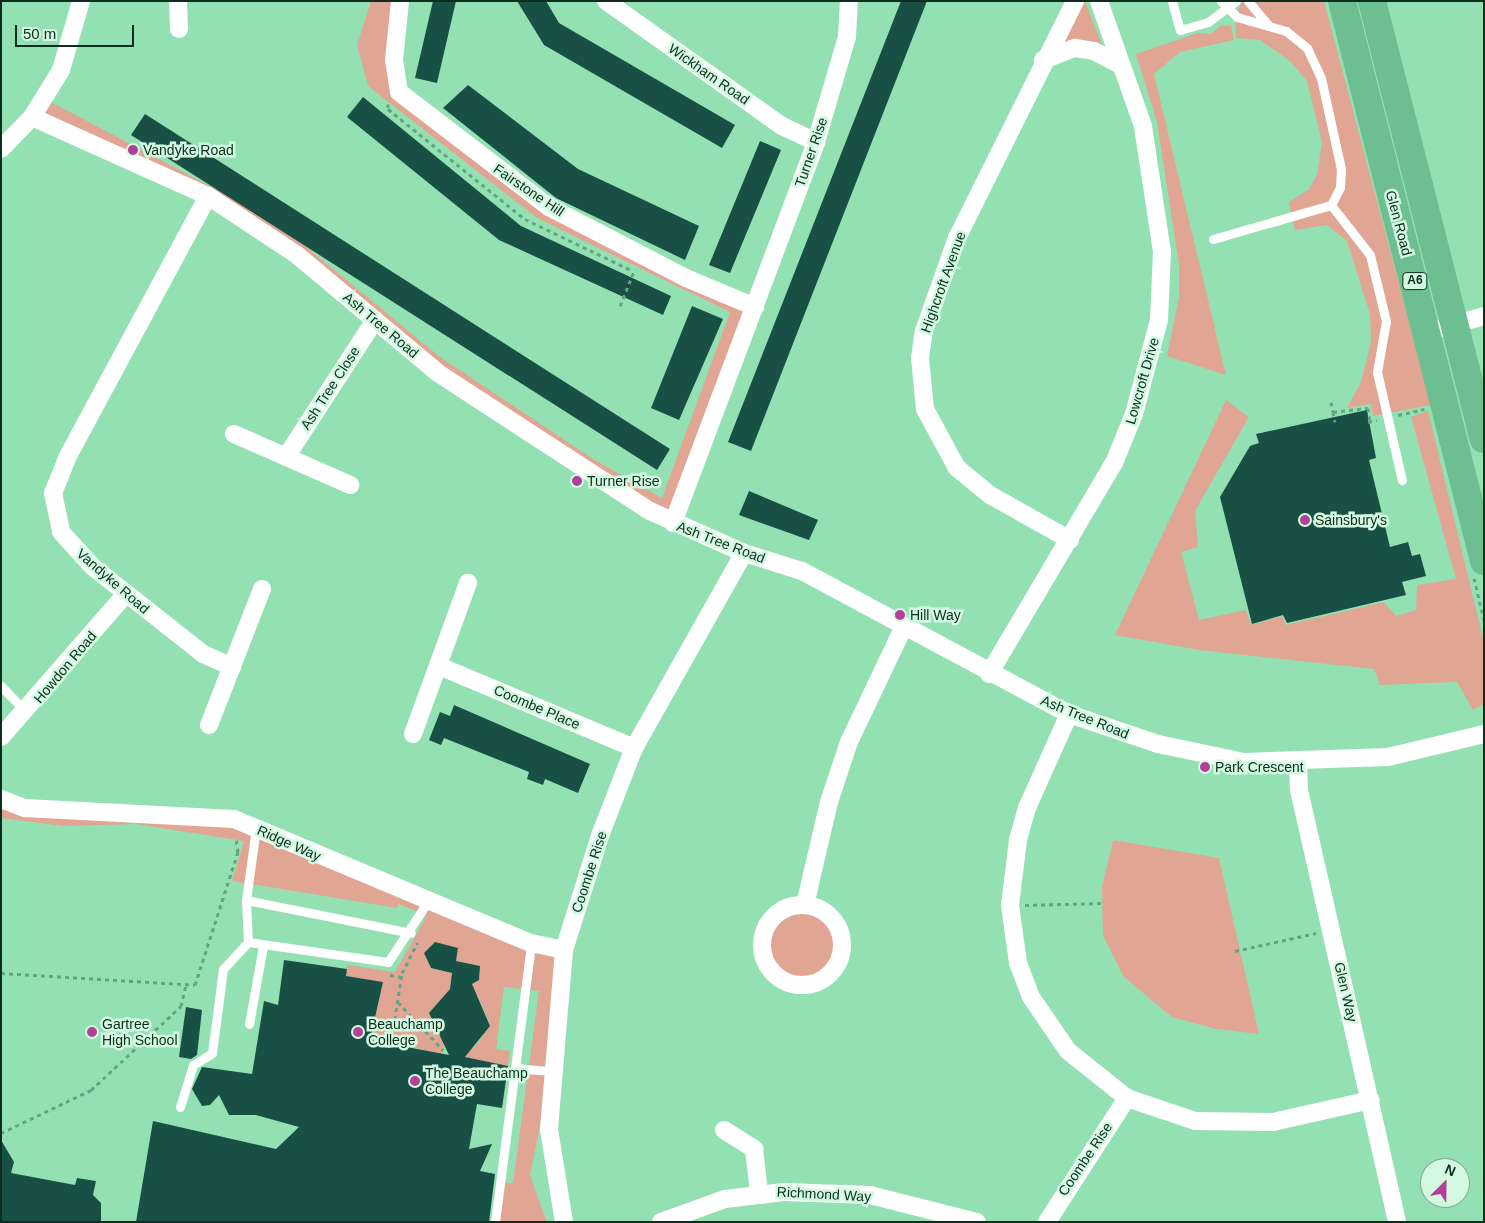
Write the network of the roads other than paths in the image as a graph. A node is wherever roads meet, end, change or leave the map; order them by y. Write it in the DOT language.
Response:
graph roads {
  1 [pos="81,1"];
  2 [pos="178,1"];
  3 [pos="400,1"];
  4 [pos="606,1"];
  5 [pos="850,1"];
  6 [pos="1075,1"];
  7 [pos="1099,1"];
  8 [pos="1172,1"];
  9 [pos="1221,1"];
  10 [pos="1236,1"];
  11 [pos="1248,1"];
  12 [pos="1342,1"];
  13 [pos="1376,2"];
  14 [pos="1226,10"];
  15 [pos="1267,24"];
  16 [pos="179,29"];
  17 [pos="1044,60"];
  18 [pos="1120,65"];
  19 [pos="32,117"];
  20 [pos="816,142"];
  21 [pos="1,149"];
  22 [pos="208,196"];
  23 [pos="1331,205"];
  24 [pos="1213,239"];
  25 [pos="755,307"];
  26 [pos="1484,316"];
  27 [pos="375,320"];
  28 [pos="1456,324"];
  29 [pos="1428,332"];
  30 [pos="234,434"];
  31 [pos="1484,439"];
  32 [pos="286,457"];
  33 [pos="1402,480"];
  34 [pos="350,485"];
  35 [pos="672,523"];
  36 [pos="1070,540"];
  37 [pos="744,553"];
  38 [pos="1484,562"];
  39 [pos="468,582"];
  40 [pos="262,589"];
  41 [pos="125,595"];
  42 [pos="904,626"];
  43 [pos="439,666"];
  44 [pos="232,667"];
  45 [pos="988,674"];
  46 [pos="1,686"];
  47 [pos="26,712"];
  48 [pos="1069,714"];
  49 [pos="209,725"];
  50 [pos="413,734"];
  51 [pos="1484,734"];
  52 [pos="1,737"];
  53 [pos="634,748"];
  54 [pos="1298,763"];
  55 [pos="1,799"];
  56 [pos="256,828"];
  57 [pos="246,900"];
  58 [pos="428,901"];
  59 [pos="805,905"];
  60 [pos="411,933"];
  61 [pos="248,942"];
  62 [pos="531,943"];
  63 [pos="262,946"];
  64 [pos="564,950"];
  65 [pos="249,1024"];
  66 [pos="515,1068"];
  67 [pos="551,1071"];
  68 [pos="1127,1098"];
  69 [pos="1371,1100"];
  70 [pos="180,1107"];
  71 [pos="724,1130"];
  72 [pos="759,1192"];
  73 [pos="495,1222"];
  74 [pos="564,1222"];
  75 [pos="661,1222"];
  76 [pos="976,1222"];
  77 [pos="1047,1222"];
  78 [pos="1397,1222"];
  1 -- 19 [label="street"];
  2 -- 16 [label="street"];
  3 -- 25 [label="street, Fairstone Hill"];
  4 -- 20 [label="street, Wickham Road"];
  5 -- 20 [label="street, Turner Rise"];
  6 -- 17 [label="street, Highcroft Avenue"];
  7 -- 18 [label="street, Lowcroft Drive"];
  8 -- 14 [label="lane"];
  9 -- 14 [label="lane"];
  10 -- 14 [label="lane"];
  11 -- 15 [label="lane"];
  12 -- 29 [label="highway, Glen Road / A6"];
  13 -- 28 [label="highway, A6"];
  14 -- 15 [label="lane"];
  15 -- 23 [label="lane"];
  17 -- 18 [label="street"];
  17 -- 36 [label="street, Highcroft Avenue"];
  18 -- 36 [label="street, Lowcroft Drive"];
  19 -- 21 [label="street"];
  19 -- 22 [label="street, Ash Tree Road"];
  20 -- 25 [label="street, Turner Rise"];
  22 -- 27 [label="street, Ash Tree Road"];
  22 -- 41 [label="street, Vandyke Road"];
  23 -- 24 [label="lane"];
  23 -- 33 [label="lane"];
  25 -- 35 [label="street, Turner Rise"];
  26 -- 28 [label="street"];
  27 -- 32 [label="street, Ash Tree Close"];
  27 -- 35 [label="street, Ash Tree Road"];
  28 -- 29 [label="street"];
  28 -- 31 [label="highway, A6"];
  29 -- 38 [label="highway, Glen Road / A6"];
  30 -- 32 [label="street"];
  32 -- 34 [label="street"];
  35 -- 37 [label="street, Ash Tree Road"];
  36 -- 45 [label="street, Lowcroft Drive"];
  37 -- 42 [label="street, Ash Tree Road"];
  37 -- 53 [label="street, Coombe Rise"];
  39 -- 43 [label="street"];
  40 -- 44 [label="street"];
  41 -- 44 [label="street, Vandyke Road"];
  41 -- 47 [label="street, Howdon Road"];
  42 -- 45 [label="street, Ash Tree Road"];
  42 -- 59 [label="street"];
  43 -- 50 [label="street"];
  43 -- 53 [label="street, Coombe Place"];
  44 -- 49 [label="street"];
  45 -- 48 [label="street, Ash Tree Road"];
  46 -- 47 [label="lane"];
  47 -- 52 [label="street, Howdon Road"];
  48 -- 54 [label="street, Ash Tree Road"];
  48 -- 68 [label="street"];
  51 -- 54 [label="street, Ash Tree Road"];
  53 -- 64 [label="street, Coombe Rise"];
  54 -- 69 [label="street, Glen Way"];
  55 -- 56 [label="street, Ridge Way"];
  56 -- 57 [label="lane"];
  56 -- 58 [label="street, Ridge Way"];
  57 -- 60 [label="lane"];
  57 -- 61 [label="lane"];
  58 -- 60 [label="lane"];
  58 -- 62 [label="street, Ridge Way"];
  59 -- 59 [label="street"];
  60 -- 63 [label="lane"];
  61 -- 63 [label="lane"];
  61 -- 70 [label="lane"];
  62 -- 64 [label="street, Ridge Way"];
  62 -- 66 [label="lane"];
  63 -- 65 [label="lane"];
  64 -- 67 [label="street, Coombe Rise"];
  66 -- 67 [label="lane"];
  66 -- 73 [label="lane"];
  67 -- 74 [label="street, Coombe Rise"];
  68 -- 69 [label="street"];
  68 -- 77 [label="street, Coombe Rise"];
  69 -- 78 [label="street, Glen Way"];
  71 -- 72 [label="street, Richmond Way"];
  72 -- 75 [label="street, Richmond Way"];
  72 -- 76 [label="street, Richmond Way"];
}
